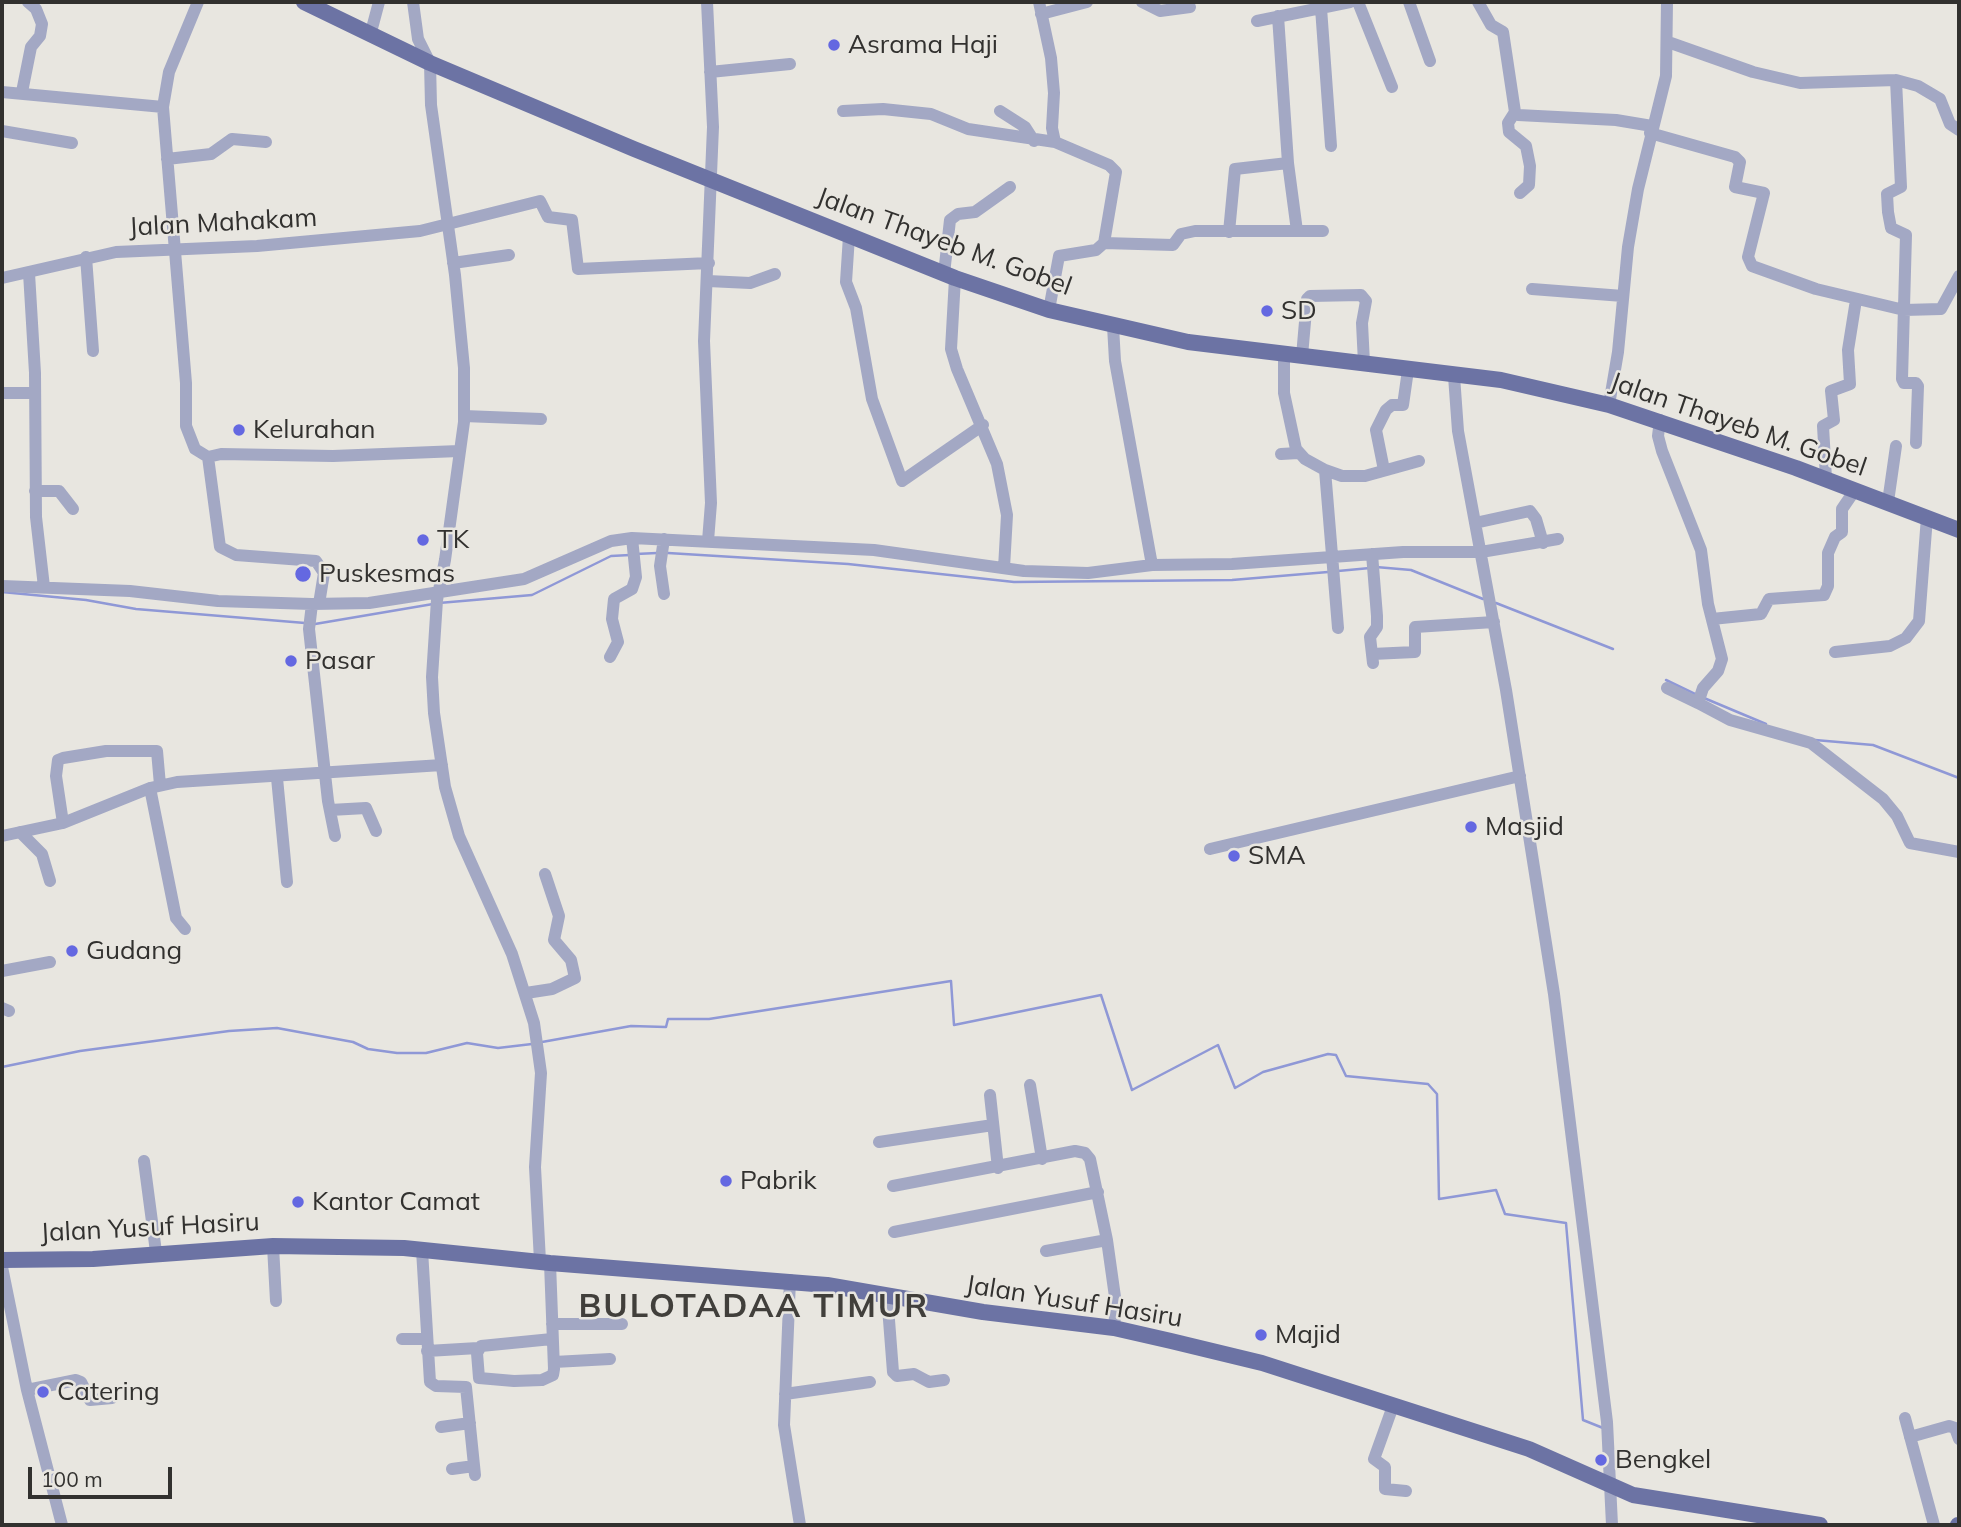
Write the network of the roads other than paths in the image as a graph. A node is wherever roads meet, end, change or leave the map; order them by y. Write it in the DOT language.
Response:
graph roads {
  1 [pos="28,2"];
  2 [pos="198,2"];
  3 [pos="379,2"];
  4 [pos="413,2"];
  5 [pos="707,2"];
  6 [pos="1087,2"];
  7 [pos="1142,2"];
  8 [pos="1350,2"];
  9 [pos="1358,2"];
  10 [pos="1409,2"];
  11 [pos="1478,2"];
  12 [pos="1667,2"];
  13 [pos="314,4"];
  14 [pos="1182,6"];
  15 [pos="1312,7"];
  16 [pos="1040,8"];
  17 [pos="1278,16"];
  18 [pos="1257,21"];
  19 [pos="370,32"];
  20 [pos="1668,42"];
  21 [pos="1430,61"];
  22 [pos="430,63"];
  23 [pos="790,64"];
  24 [pos="710,72"];
  25 [pos="1896,80"];
  26 [pos="1392,87"];
  27 [pos="2,92"];
  28 [pos="22,92"];
  29 [pos="163,107"];
  30 [pos="843,111"];
  31 [pos="1000,111"];
  32 [pos="1515,112"];
  33 [pos="1651,130"];
  34 [pos="1959,130"];
  35 [pos="2,131"];
  36 [pos="1034,141"];
  37 [pos="266,142"];
  38 [pos="1055,142"];
  39 [pos="72,143"];
  40 [pos="1331,146"];
  41 [pos="167,159"];
  42 [pos="1288,163"];
  43 [pos="713,180"];
  44 [pos="1010,187"];
  45 [pos="1520,193"];
  46 [pos="448,226"];
  47 [pos="1323,231"];
  48 [pos="1229,232"];
  49 [pos="1297,232"];
  50 [pos="849,236"];
  51 [pos="1104,243"];
  52 [pos="175,251"];
  53 [pos="509,255"];
  54 [pos="86,257"];
  55 [pos="453,262"];
  56 [pos="709,263"];
  57 [pos="29,273"];
  58 [pos="775,274"];
  59 [pos="949,276"];
  60 [pos="1959,276"];
  61 [pos="2,278"];
  62 [pos="708,281"];
  63 [pos="1532,289"];
  64 [pos="1623,296"];
  65 [pos="1856,300"];
  66 [pos="1049,310"];
  67 [pos="1904,310"];
  68 [pos="1113,326"];
  69 [pos="93,351"];
  70 [pos="1284,354"];
  71 [pos="1302,356"];
  72 [pos="1364,363"];
  73 [pos="1408,370"];
  74 [pos="1454,376"];
  75 [pos="2,393"];
  76 [pos="35,393"];
  77 [pos="1609,405"];
  78 [pos="464,416"];
  79 [pos="541,419"];
  80 [pos="1660,420"];
  81 [pos="983,425"];
  82 [pos="1916,443"];
  83 [pos="1896,446"];
  84 [pos="459,451"];
  85 [pos="1298,453"];
  86 [pos="1282,454"];
  87 [pos="208,457"];
  88 [pos="1419,461"];
  89 [pos="1325,470"];
  90 [pos="1384,470"];
  91 [pos="1826,478"];
  92 [pos="1856,490"];
  93 [pos="35,491"];
  94 [pos="1888,502"];
  95 [pos="73,509"];
  96 [pos="1927,517"];
  97 [pos="1475,523"];
  98 [pos="1959,530"];
  99 [pos="632,538"];
  100 [pos="1558,539"];
  101 [pos="708,541"];
  102 [pos="1543,542"];
  103 [pos="663,548"];
  104 [pos="1480,552"];
  105 [pos="1372,564"];
  106 [pos="1152,565"];
  107 [pos="1331,567"];
  108 [pos="1004,568"];
  109 [pos="2,586"];
  110 [pos="44,587"];
  111 [pos="664,594"];
  112 [pos="437,601"];
  113 [pos="316,604"];
  114 [pos="1712,619"];
  115 [pos="1494,622"];
  116 [pos="1338,628"];
  117 [pos="1835,652"];
  118 [pos="610,657"];
  119 [pos="1667,688"];
  120 [pos="1700,696"];
  121 [pos="442,765"];
  122 [pos="327,772"];
  123 [pos="1520,776"];
  124 [pos="277,778"];
  125 [pos="155,787"];
  126 [pos="330,810"];
  127 [pos="63,823"];
  128 [pos="376,831"];
  129 [pos="20,832"];
  130 [pos="2,836"];
  131 [pos="335,836"];
  132 [pos="1210,849"];
  133 [pos="1959,852"];
  134 [pos="545,874"];
  135 [pos="50,881"];
  136 [pos="287,882"];
  137 [pos="185,929"];
  138 [pos="50,962"];
  139 [pos="2,971"];
  140 [pos="526,993"];
  141 [pos="1030,1085"];
  142 [pos="990,1095"];
  143 [pos="993,1125"];
  144 [pos="879,1142"];
  145 [pos="1042,1159"];
  146 [pos="144,1161"];
  147 [pos="998,1168"];
  148 [pos="892,1186"];
  149 [pos="1098,1192"];
  150 [pos="894,1232"];
  151 [pos="1107,1240"];
  152 [pos="273,1246"];
  153 [pos="422,1250"];
  154 [pos="1046,1251"];
  155 [pos="156,1252"];
  156 [pos="2,1260"];
  157 [pos="545,1262"];
  158 [pos="2,1267"];
  159 [pos="790,1280"];
  160 [pos="887,1294"];
  161 [pos="276,1301"];
  162 [pos="552,1324"];
  163 [pos="622,1324"];
  164 [pos="1114,1328"];
  165 [pos="402,1339"];
  166 [pos="552,1339"];
  167 [pos="427,1345"];
  168 [pos="478,1348"];
  169 [pos="610,1359"];
  170 [pos="554,1362"];
  171 [pos="944,1380"];
  172 [pos="870,1382"];
  173 [pos="27,1390"];
  174 [pos="785,1394"];
  175 [pos="111,1398"];
  176 [pos="1393,1406"];
  177 [pos="1905,1418"];
  178 [pos="470,1423"];
  179 [pos="440,1427"];
  180 [pos="1910,1437"];
  181 [pos="1959,1439"];
  182 [pos="452,1469"];
  183 [pos="1610,1487"];
  184 [pos="1406,1491"];
  185 [pos="62,1525"];
  186 [pos="800,1525"];
  187 [pos="1612,1525"];
  188 [pos="1819,1525"];
  189 [pos="1934,1525"];
  1 -- 28 [label="street"];
  2 -- 29 [label="street"];
  3 -- 19 [label="street"];
  4 -- 22 [label="street"];
  5 -- 24 [label="street"];
  6 -- 16 [label="street"];
  7 -- 14 [label="street"];
  8 -- 15 [label="street"];
  9 -- 26 [label="street"];
  10 -- 21 [label="street"];
  11 -- 32 [label="street"];
  12 -- 20 [label="street"];
  13 -- 19 [label="main road, Jalan Thayeb M. Gobel"];
  15 -- 17 [label="street"];
  15 -- 40 [label="street"];
  16 -- 38 [label="street"];
  17 -- 18 [label="street"];
  17 -- 42 [label="street"];
  19 -- 22 [label="main road, Jalan Thayeb M. Gobel"];
  20 -- 25 [label="street"];
  20 -- 33 [label="street"];
  22 -- 43 [label="main road, Jalan Thayeb M. Gobel"];
  22 -- 46 [label="street"];
  23 -- 24 [label="street"];
  24 -- 43 [label="street"];
  25 -- 34 [label="street"];
  25 -- 67 [label="street"];
  27 -- 28 [label="street"];
  28 -- 29 [label="street"];
  29 -- 41 [label="street"];
  30 -- 36 [label="street"];
  31 -- 36 [label="street"];
  32 -- 33 [label="street"];
  32 -- 45 [label="street"];
  33 -- 64 [label="street"];
  33 -- 65 [label="street"];
  35 -- 39 [label="street"];
  36 -- 38 [label="street"];
  37 -- 41 [label="street"];
  38 -- 51 [label="street"];
  41 -- 52 [label="street"];
  42 -- 48 [label="street"];
  42 -- 49 [label="street"];
  43 -- 50 [label="main road, Jalan Thayeb M. Gobel"];
  43 -- 56 [label="street"];
  44 -- 59 [label="street"];
  46 -- 52 [label="street, Jalan Mahakam"];
  46 -- 55 [label="street"];
  46 -- 56 [label="street, Jalan Mahakam"];
  47 -- 49 [label="street"];
  48 -- 49 [label="street"];
  48 -- 51 [label="street"];
  50 -- 59 [label="main road, Jalan Thayeb M. Gobel"];
  50 -- 81 [label="street"];
  51 -- 66 [label="street"];
  52 -- 54 [label="street, Jalan Mahakam"];
  52 -- 87 [label="street"];
  53 -- 55 [label="street"];
  54 -- 57 [label="street, Jalan Mahakam"];
  54 -- 69 [label="street"];
  55 -- 78 [label="street"];
  56 -- 62 [label="street"];
  57 -- 61 [label="street, Jalan Mahakam"];
  57 -- 76 [label="street"];
  58 -- 62 [label="street"];
  59 -- 66 [label="main road, Jalan Thayeb M. Gobel"];
  59 -- 81 [label="street"];
  60 -- 67 [label="street"];
  62 -- 101 [label="street"];
  63 -- 64 [label="street"];
  64 -- 77 [label="street"];
  65 -- 67 [label="street"];
  65 -- 91 [label="street"];
  66 -- 68 [label="main road, Jalan Thayeb M. Gobel"];
  67 -- 82 [label="street"];
  68 -- 70 [label="main road, Jalan Thayeb M. Gobel"];
  68 -- 106 [label="street"];
  70 -- 71 [label="main road, Jalan Thayeb M. Gobel"];
  70 -- 85 [label="street"];
  71 -- 72 [label="main road, Jalan Thayeb M. Gobel"];
  71 -- 72 [label="street"];
  72 -- 73 [label="main road, Jalan Thayeb M. Gobel"];
  73 -- 74 [label="main road, Jalan Thayeb M. Gobel"];
  73 -- 90 [label="street"];
  74 -- 77 [label="main road, Jalan Thayeb M. Gobel"];
  74 -- 97 [label="street"];
  75 -- 76 [label="street"];
  76 -- 93 [label="street"];
  77 -- 80 [label="main road, Jalan Thayeb M. Gobel"];
  78 -- 79 [label="street"];
  78 -- 84 [label="street"];
  80 -- 91 [label="main road, Jalan Thayeb M. Gobel"];
  80 -- 114 [label="street"];
  81 -- 108 [label="street"];
  83 -- 94 [label="street"];
  84 -- 87 [label="street"];
  84 -- 112 [label="street"];
  85 -- 86 [label="street"];
  85 -- 89 [label="street"];
  87 -- 113 [label="street"];
  88 -- 90 [label="street"];
  89 -- 90 [label="street"];
  89 -- 107 [label="street"];
  91 -- 92 [label="main road, Jalan Thayeb M. Gobel"];
  92 -- 94 [label="main road, Jalan Thayeb M. Gobel"];
  92 -- 114 [label="street"];
  93 -- 95 [label="street"];
  93 -- 110 [label="street"];
  94 -- 96 [label="main road, Jalan Thayeb M. Gobel"];
  96 -- 98 [label="main road, Jalan Thayeb M. Gobel"];
  96 -- 117 [label="street"];
  97 -- 102 [label="street"];
  97 -- 104 [label="street"];
  99 -- 103 [label="street"];
  99 -- 112 [label="street"];
  99 -- 118 [label="street"];
  100 -- 102 [label="street"];
  101 -- 103 [label="street"];
  101 -- 108 [label="street"];
  102 -- 104 [label="street"];
  103 -- 111 [label="street"];
  104 -- 105 [label="street"];
  104 -- 115 [label="street"];
  105 -- 107 [label="street"];
  105 -- 115 [label="street"];
  106 -- 107 [label="street"];
  106 -- 108 [label="street"];
  107 -- 116 [label="street"];
  109 -- 110 [label="street"];
  110 -- 113 [label="street"];
  112 -- 113 [label="street"];
  112 -- 121 [label="street"];
  113 -- 122 [label="street"];
  114 -- 120 [label="street"];
  115 -- 123 [label="street"];
  119 -- 120 [label="street"];
  120 -- 133 [label="street"];
  121 -- 122 [label="street"];
  121 -- 140 [label="street"];
  122 -- 124 [label="street"];
  122 -- 126 [label="street"];
  123 -- 132 [label="street"];
  123 -- 183 [label="street"];
  124 -- 125 [label="street"];
  124 -- 136 [label="street"];
  125 -- 127 [label="street"];
  125 -- 127 [label="street"];
  125 -- 137 [label="street"];
  126 -- 128 [label="street"];
  126 -- 131 [label="street"];
  127 -- 129 [label="street"];
  129 -- 130 [label="street"];
  129 -- 135 [label="street"];
  134 -- 140 [label="street"];
  138 -- 139 [label="street"];
  140 -- 157 [label="street"];
  141 -- 145 [label="street"];
  142 -- 143 [label="street"];
  143 -- 144 [label="street"];
  143 -- 147 [label="street"];
  145 -- 147 [label="street"];
  145 -- 149 [label="street"];
  146 -- 155 [label="street"];
  147 -- 148 [label="street"];
  149 -- 150 [label="street"];
  149 -- 151 [label="street"];
  151 -- 154 [label="street"];
  151 -- 164 [label="street"];
  152 -- 153 [label="main road, Jalan Yusuf Hasiru"];
  152 -- 155 [label="main road, Jalan Yusuf Hasiru"];
  152 -- 161 [label="street"];
  153 -- 157 [label="main road, Jalan Yusuf Hasiru"];
  153 -- 167 [label="street"];
  155 -- 156 [label="main road, Jalan Yusuf Hasiru"];
  157 -- 159 [label="main road, Jalan Yusuf Hasiru"];
  157 -- 162 [label="street"];
  158 -- 173 [label="street"];
  159 -- 160 [label="main road, Jalan Yusuf Hasiru"];
  159 -- 174 [label="street"];
  160 -- 164 [label="main road, Jalan Yusuf Hasiru"];
  160 -- 171 [label="street"];
  162 -- 163 [label="street"];
  162 -- 166 [label="street"];
  164 -- 176 [label="main road, Jalan Yusuf Hasiru"];
  165 -- 167 [label="street"];
  166 -- 168 [label="street"];
  166 -- 170 [label="street"];
  167 -- 168 [label="street"];
  167 -- 178 [label="street"];
  168 -- 170 [label="street"];
  169 -- 170 [label="street"];
  172 -- 174 [label="street"];
  173 -- 175 [label="street"];
  173 -- 185 [label="street"];
  174 -- 186 [label="street"];
  176 -- 183 [label="main road, Jalan Yusuf Hasiru"];
  176 -- 184 [label="street"];
  177 -- 180 [label="street"];
  178 -- 179 [label="street"];
  178 -- 182 [label="street"];
  180 -- 181 [label="street"];
  180 -- 189 [label="street"];
  183 -- 187 [label="street"];
  183 -- 188 [label="main road, Jalan Yusuf Hasiru"];
}
